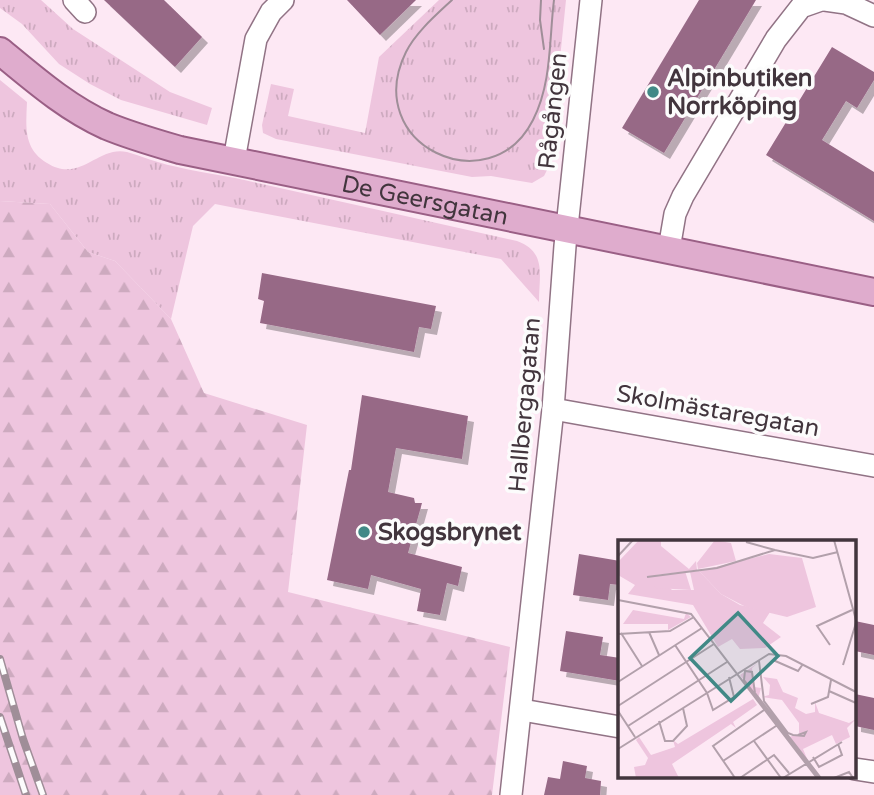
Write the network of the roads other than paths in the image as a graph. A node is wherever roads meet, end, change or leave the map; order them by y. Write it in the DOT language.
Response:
graph roads {
  1 [pos="283,0"];
  2 [pos="591,0"];
  3 [pos="823,0"];
  4 [pos="874,16"];
  5 [pos="0,51"];
  6 [pos="234,160"];
  7 [pos="567,228"];
  8 [pos="668,249"];
  9 [pos="874,292"];
  10 [pos="553,409"];
  11 [pos="874,466"];
  12 [pos="522,709"];
  13 [pos="618,727"];
  14 [pos="856,769"];
  15 [pos="874,772"];
  16 [pos="511,795"];
  1 -- 6 [label="street"];
  2 -- 7 [label="street, Rågången"];
  3 -- 4 [label="street"];
  3 -- 8 [label="street"];
  5 -- 6 [label="main road, De Geersgatan"];
  6 -- 7 [label="main road, De Geersgatan"];
  7 -- 8 [label="main road, De Geersgatan"];
  7 -- 10 [label="street, Hallbergagatan"];
  8 -- 9 [label="main road, De Geersgatan"];
  10 -- 11 [label="street, Skolmästaregatan"];
  10 -- 12 [label="street, Hallbergagatan"];
  12 -- 13 [label="street"];
  12 -- 16 [label="street, Hallbergagatan"];
  14 -- 15 [label="street"];
}
